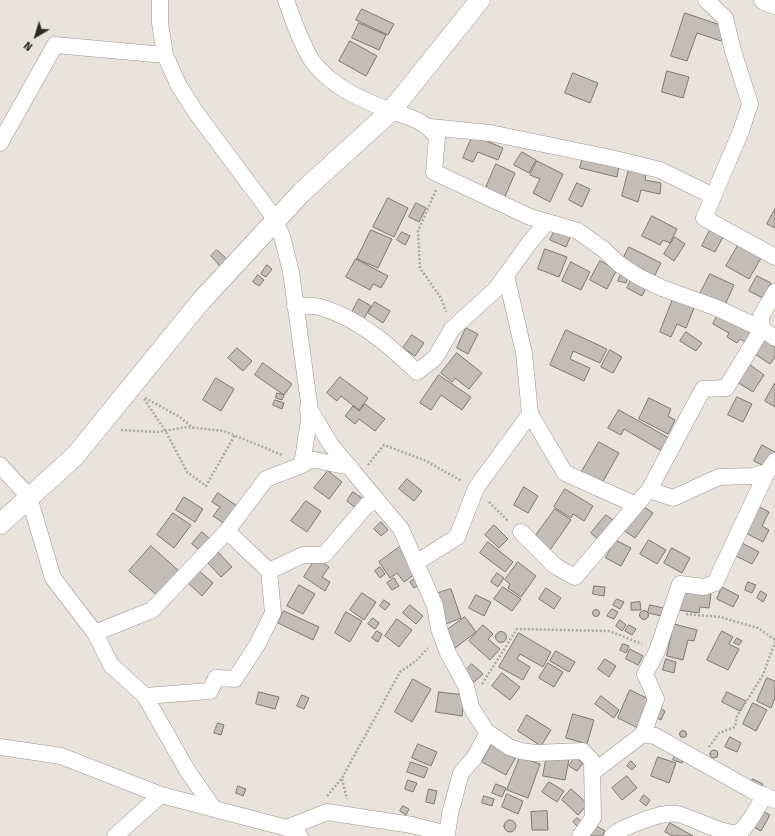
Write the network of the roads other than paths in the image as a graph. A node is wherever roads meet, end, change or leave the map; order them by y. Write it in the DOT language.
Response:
graph roads {
  1 [pos="160,0"];
  2 [pos="286,0"];
  3 [pos="480,0"];
  4 [pos="706,0"];
  5 [pos="764,0"];
  6 [pos="775,4"];
  7 [pos="165,55"];
  8 [pos="391,111"];
  9 [pos="430,127"];
  10 [pos="0,143"];
  11 [pos="713,196"];
  12 [pos="275,221"];
  13 [pos="547,222"];
  14 [pos="775,257"];
  15 [pos="506,275"];
  16 [pos="775,292"];
  17 [pos="295,306"];
  18 [pos="769,333"];
  19 [pos="308,400"];
  20 [pos="530,414"];
  21 [pos="0,465"];
  22 [pos="302,465"];
  23 [pos="350,467"];
  24 [pos="771,467"];
  25 [pos="649,490"];
  26 [pos="29,497"];
  27 [pos="377,500"];
  28 [pos="636,505"];
  29 [pos="0,524"];
  30 [pos="227,531"];
  31 [pos="521,532"];
  32 [pos="416,563"];
  33 [pos="269,571"];
  34 [pos="95,633"];
  35 [pos="145,696"];
  36 [pos="486,731"];
  37 [pos="643,734"];
  38 [pos="0,747"];
  39 [pos="592,773"];
  40 [pos="161,795"];
  41 [pos="770,797"];
  42 [pos="214,809"];
  43 [pos="294,832"];
  44 [pos="115,836"];
  45 [pos="580,836"];
  46 [pos="612,836"];
  1 -- 7 [label="street"];
  2 -- 8 [label="street"];
  3 -- 8 [label="street"];
  4 -- 11 [label="street"];
  5 -- 6 [label="street"];
  7 -- 10 [label="street"];
  7 -- 12 [label="street"];
  8 -- 9 [label="street"];
  8 -- 12 [label="street"];
  9 -- 11 [label="street"];
  9 -- 13 [label="street"];
  11 -- 14 [label="street"];
  12 -- 17 [label="street"];
  12 -- 26 [label="street"];
  13 -- 15 [label="street"];
  13 -- 18 [label="street"];
  15 -- 17 [label="street"];
  15 -- 20 [label="street"];
  16 -- 18 [label="street"];
  17 -- 19 [label="street"];
  18 -- 25 [label="street"];
  19 -- 22 [label="street"];
  19 -- 23 [label="street"];
  20 -- 28 [label="street"];
  20 -- 32 [label="street"];
  21 -- 26 [label="street"];
  22 -- 23 [label="street"];
  22 -- 30 [label="street"];
  23 -- 27 [label="street"];
  24 -- 25 [label="street"];
  24 -- 37 [label="street"];
  25 -- 28 [label="street"];
  26 -- 29 [label="street"];
  26 -- 34 [label="street"];
  27 -- 32 [label="street"];
  27 -- 33 [label="street"];
  28 -- 31 [label="street"];
  30 -- 33 [label="street"];
  30 -- 34 [label="street"];
  32 -- 36 [label="street"];
  33 -- 35 [label="street"];
  34 -- 35 [label="street"];
  35 -- 42 [label="street"];
  36 -- 39 [label="street"];
  36 -- 43 [label="street"];
  37 -- 39 [label="street"];
  37 -- 41 [label="street"];
  38 -- 40 [label="street"];
  39 -- 45 [label="street"];
  40 -- 42 [label="street"];
  40 -- 44 [label="street"];
  41 -- 46 [label="street"];
  42 -- 43 [label="street"];
}
